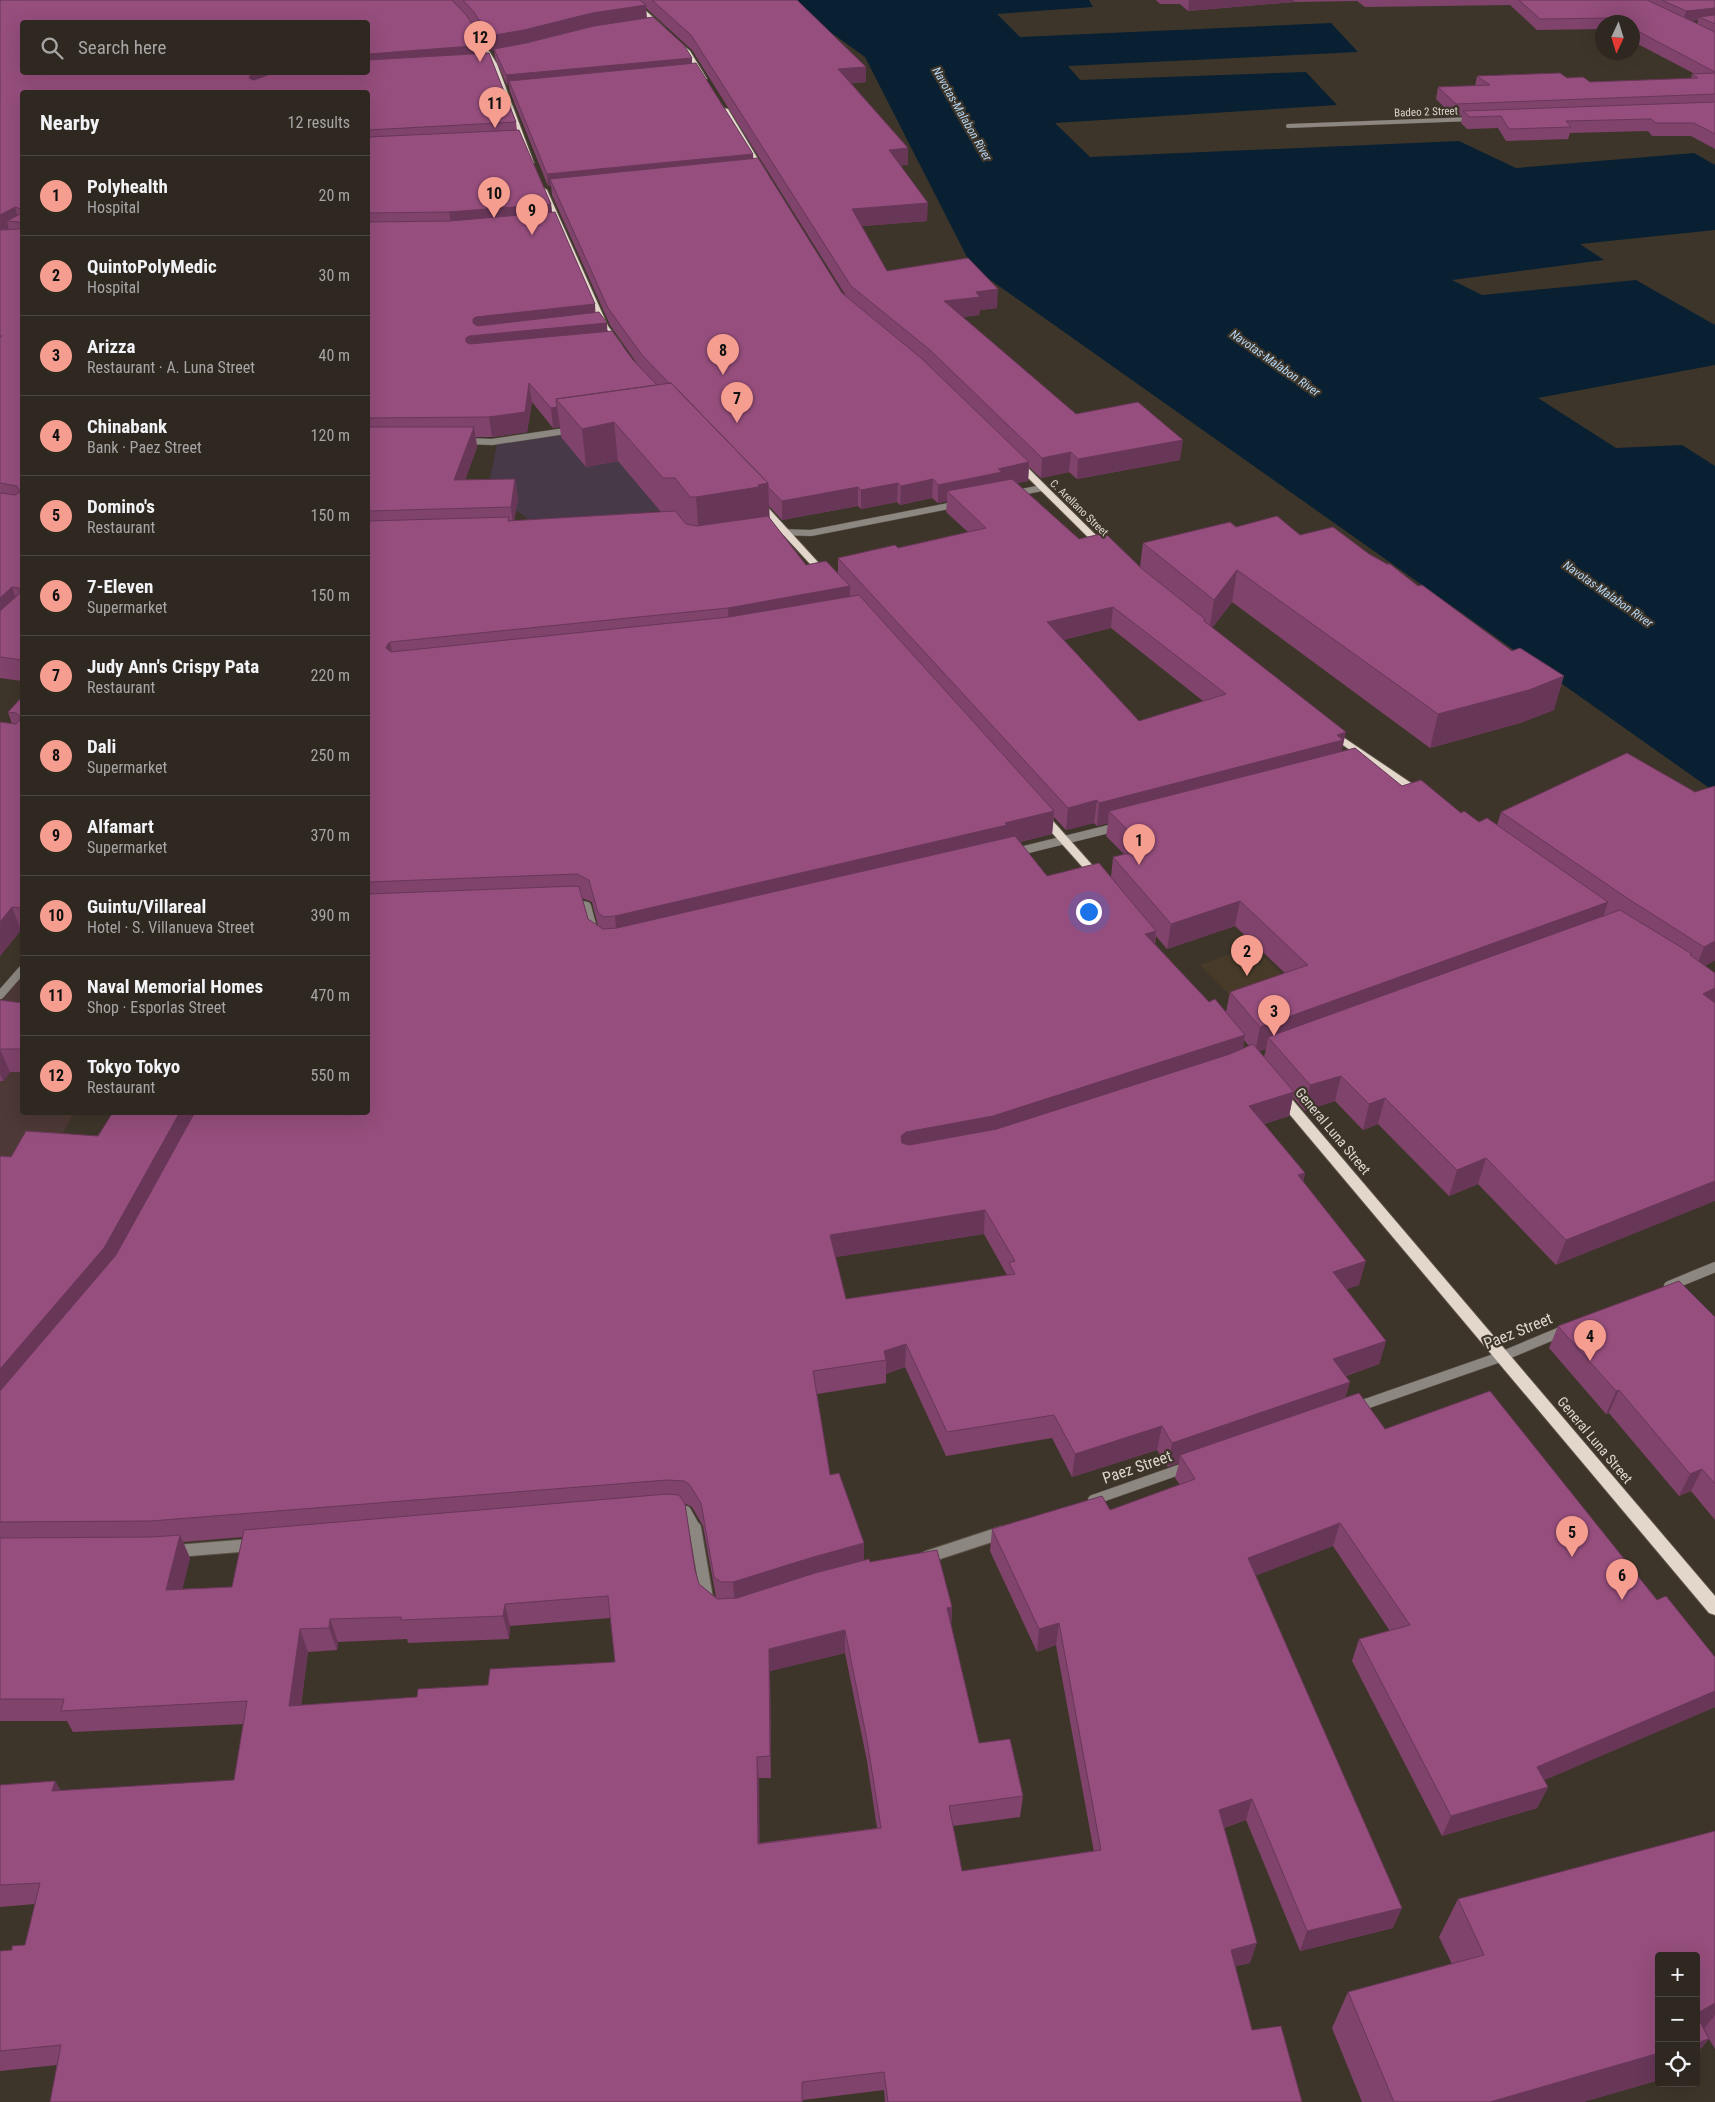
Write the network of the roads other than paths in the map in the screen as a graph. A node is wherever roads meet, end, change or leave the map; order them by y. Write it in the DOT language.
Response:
graph roads {
  1 [pos="632,0"];
  2 [pos="655,22"];
  3 [pos="646,23"];
  4 [pos="472,28"];
  5 [pos="499,54"];
  6 [pos="490,55"];
  7 [pos="494,64"];
  8 [pos="485,65"];
  9 [pos="710,86"];
  10 [pos="720,102"];
  11 [pos="1474,119"];
  12 [pos="1288,126"];
  13 [pos="534,167"];
  14 [pos="541,183"];
  15 [pos="773,186"];
  16 [pos="560,225"];
  17 [pos="550,226"];
  18 [pos="604,326"];
  19 [pos="595,327"];
  20 [pos="618,345"];
  21 [pos="609,346"];
  22 [pos="624,353"];
  23 [pos="579,429"];
  24 [pos="463,442"];
  25 [pos="1008,453"];
  26 [pos="1042,488"];
  27 [pos="1004,496"];
  28 [pos="754,498"];
  29 [pos="965,503"];
  30 [pos="769,532"];
  31 [pos="786,533"];
  32 [pos="1110,553"];
  33 [pos="833,583"];
  34 [pos="1327,728"];
  35 [pos="1429,800"];
  36 [pos="1035,807"];
  37 [pos="1123,825"];
  38 [pos="1066,840"];
  39 [pos="1007,854"];
  40 [pos="1104,886"];
  41 [pos="561,904"];
  42 [pos="596,940"];
  43 [pos="20,972"];
  44 [pos="0,995"];
  45 [pos="1271,1083"];
  46 [pos="1715,1267"];
  47 [pos="1662,1289"];
  48 [pos="1573,1326"];
  49 [pos="1502,1356"];
  50 [pos="1342,1412"];
  51 [pos="1201,1462"];
  52 [pos="1078,1505"];
  53 [pos="661,1510"];
  54 [pos="1012,1528"];
  55 [pos="260,1544"];
  56 [pos="162,1552"];
  57 [pos="918,1559"];
  58 [pos="714,1608"];
  59 [pos="1715,1608"];
  1 -- 2 [label="main road"];
  2 -- 3 [label="street"];
  2 -- 9 [label="main road"];
  4 -- 6 [label="main road"];
  5 -- 6 [label="street"];
  6 -- 7 [label="main road"];
  7 -- 8 [label="street"];
  7 -- 13 [label="main road"];
  10 -- 15 [label="main road"];
  11 -- 12 [label="street, Badeo 2 Street"];
  14 -- 16 [label="main road"];
  16 -- 17 [label="street"];
  16 -- 18 [label="main road"];
  18 -- 19 [label="street"];
  18 -- 20 [label="main road"];
  20 -- 21 [label="street"];
  20 -- 22 [label="main road"];
  23 -- 24 [label="street"];
  25 -- 26 [label="main road, C. Arellano Street"];
  26 -- 27 [label="street"];
  26 -- 32 [label="main road, C. Arellano Street"];
  28 -- 31 [label="main road"];
  29 -- 31 [label="street"];
  30 -- 31 [label="street"];
  31 -- 33 [label="main road"];
  34 -- 35 [label="main road"];
  36 -- 38 [label="main road"];
  37 -- 38 [label="street"];
  38 -- 39 [label="street"];
  38 -- 40 [label="main road"];
  41 -- 42 [label="street"];
  43 -- 44 [label="street"];
  45 -- 49 [label="main road, General Luna Street"];
  46 -- 47 [label="street"];
  48 -- 49 [label="street, Paez Street"];
  49 -- 50 [label="street, Paez Street"];
  49 -- 59 [label="main road, General Luna Street"];
  51 -- 52 [label="street, Paez Street"];
  53 -- 58 [label="street"];
  54 -- 57 [label="street"];
  55 -- 56 [label="street"];
}
